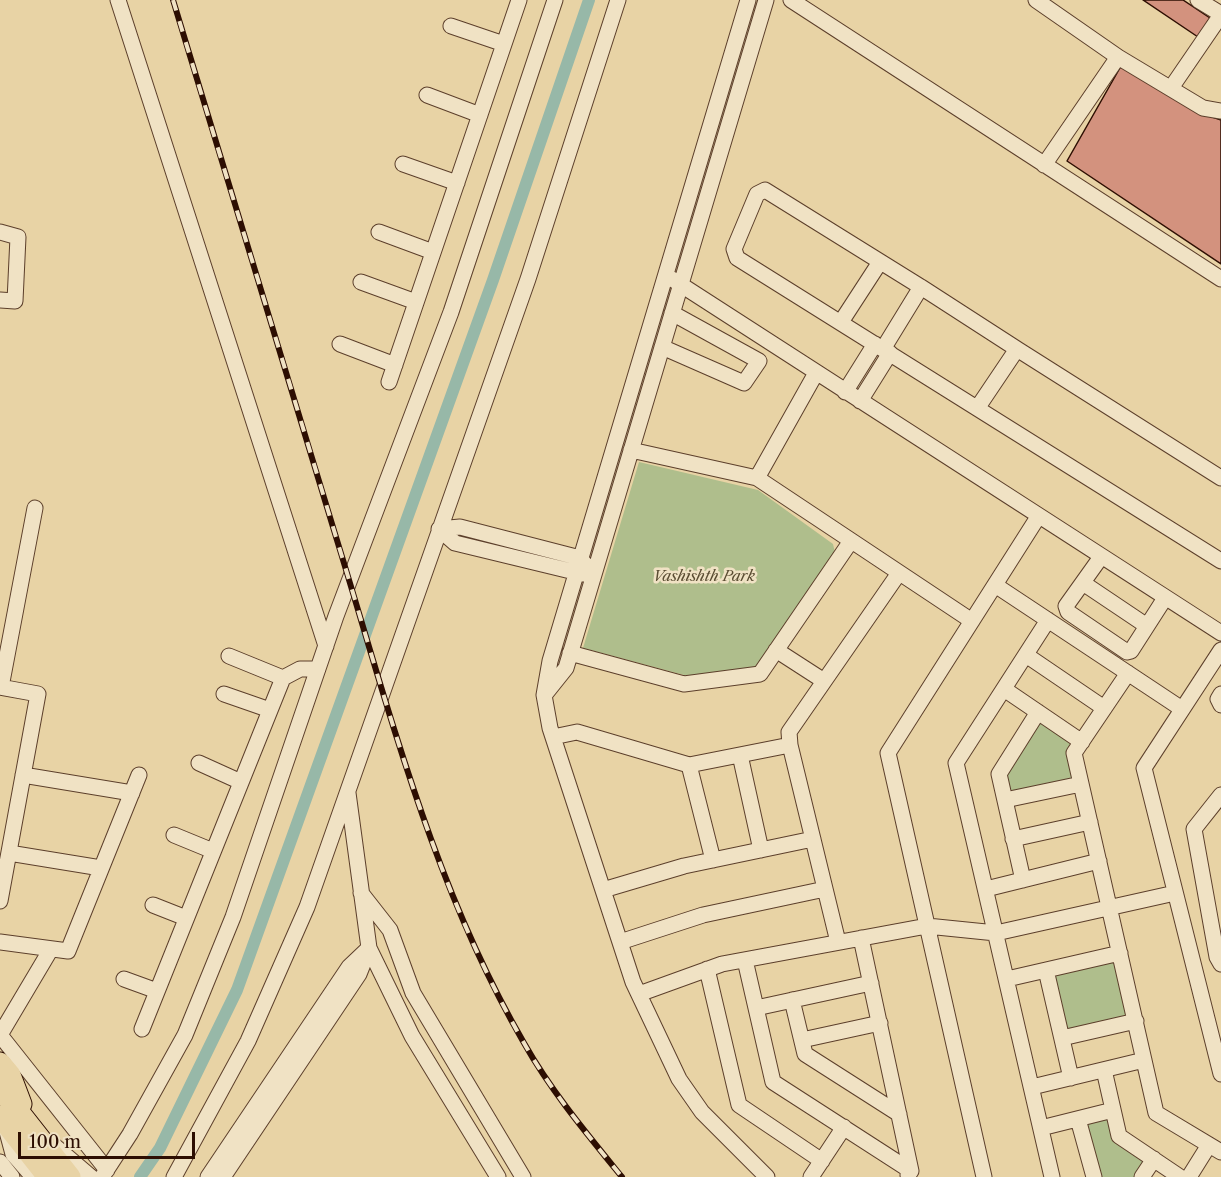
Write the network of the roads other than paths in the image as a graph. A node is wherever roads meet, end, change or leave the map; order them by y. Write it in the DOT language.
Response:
graph roads {
  1 [pos="118,0"];
  2 [pos="519,0"];
  3 [pos="555,0"];
  4 [pos="618,0"];
  5 [pos="748,0"];
  6 [pos="766,0"];
  7 [pos="791,0"];
  8 [pos="1036,0"];
  9 [pos="1198,0"];
  10 [pos="1221,15"];
  11 [pos="451,26"];
  12 [pos="504,44"];
  13 [pos="1118,57"];
  14 [pos="1171,88"];
  15 [pos="427,95"];
  16 [pos="1221,111"];
  17 [pos="480,115"];
  18 [pos="403,164"];
  19 [pos="1044,165"];
  20 [pos="457,183"];
  21 [pos="0,232"];
  22 [pos="379,232"];
  23 [pos="433,252"];
  24 [pos="880,262"];
  25 [pos="665,274"];
  26 [pos="1221,279"];
  27 [pos="362,282"];
  28 [pos="681,284"];
  29 [pos="921,287"];
  30 [pos="0,300"];
  31 [pos="416,302"];
  32 [pos="672,313"];
  33 [pos="841,322"];
  34 [pos="340,344"];
  35 [pos="662,347"];
  36 [pos="883,349"];
  37 [pos="1017,349"];
  38 [pos="395,365"];
  39 [pos="816,373"];
  40 [pos="389,382"];
  41 [pos="845,392"];
  42 [pos="860,402"];
  43 [pos="978,407"];
  44 [pos="631,450"];
  45 [pos="757,478"];
  46 [pos="1221,478"];
  47 [pos="35,508"];
  48 [pos="1038,517"];
  49 [pos="439,529"];
  50 [pos="851,541"];
  51 [pos="1101,557"];
  52 [pos="580,558"];
  53 [pos="1221,561"];
  54 [pos="899,573"];
  55 [pos="575,574"];
  56 [pos="594,574"];
  57 [pos="1083,583"];
  58 [pos="995,585"];
  59 [pos="1165,598"];
  60 [pos="1048,620"];
  61 [pos="972,621"];
  62 [pos="1147,626"];
  63 [pos="1221,633"];
  64 [pos="326,646"];
  65 [pos="776,650"];
  66 [pos="1221,650"];
  67 [pos="570,653"];
  68 [pos="1026,655"];
  69 [pos="229,656"];
  70 [pos="318,669"];
  71 [pos="1128,673"];
  72 [pos="283,678"];
  73 [pos="824,681"];
  74 [pos="0,687"];
  75 [pos="1004,689"];
  76 [pos="224,694"];
  77 [pos="1221,694"];
  78 [pos="544,695"];
  79 [pos="1221,705"];
  80 [pos="1104,708"];
  81 [pos="1182,709"];
  82 [pos="270,710"];
  83 [pos="1038,712"];
  84 [pos="553,737"];
  85 [pos="1082,742"];
  86 [pos="790,744"];
  87 [pos="740,755"];
  88 [pos="199,763"];
  89 [pos="689,765"];
  90 [pos="23,775"];
  91 [pos="139,775"];
  92 [pos="241,782"];
  93 [pos="1081,784"];
  94 [pos="348,789"];
  95 [pos="132,793"];
  96 [pos="1221,795"];
  97 [pos="1005,800"];
  98 [pos="1090,822"];
  99 [pos="174,835"];
  100 [pos="813,838"];
  101 [pos="1013,839"];
  102 [pos="761,850"];
  103 [pos="213,851"];
  104 [pos="9,853"];
  105 [pos="713,860"];
  106 [pos="1099,861"];
  107 [pos="101,868"];
  108 [pos="1023,880"];
  109 [pos="825,889"];
  110 [pos="986,889"];
  111 [pos="603,890"];
  112 [pos="362,892"];
  113 [pos="1174,893"];
  114 [pos="0,901"];
  115 [pos="153,905"];
  116 [pos="1110,908"];
  117 [pos="186,918"];
  118 [pos="927,926"];
  119 [pos="996,933"];
  120 [pos="861,938"];
  121 [pos="0,942"];
  122 [pos="620,942"];
  123 [pos="838,942"];
  124 [pos="369,948"];
  125 [pos="51,949"];
  126 [pos="1120,953"];
  127 [pos="744,960"];
  128 [pos="1221,964"];
  129 [pos="707,969"];
  130 [pos="1047,970"];
  131 [pos="124,979"];
  132 [pos="1007,979"];
  133 [pos="871,983"];
  134 [pos="157,992"];
  135 [pos="639,994"];
  136 [pos="792,1000"];
  137 [pos="756,1008"];
  138 [pos="1136,1021"];
  139 [pos="880,1023"];
  140 [pos="142,1029"];
  141 [pos="0,1035"];
  142 [pos="1062,1038"];
  143 [pos="802,1040"];
  144 [pos="1144,1060"];
  145 [pos="0,1063"];
  146 [pos="1104,1070"];
  147 [pos="1221,1074"];
  148 [pos="1071,1078"];
  149 [pos="1032,1087"];
  150 [pos="0,1088"];
  151 [pos="1113,1110"];
  152 [pos="899,1114"];
  153 [pos="1,1118"];
  154 [pos="1078,1119"];
  155 [pos="31,1127"];
  156 [pos="844,1127"];
  157 [pos="1041,1128"];
  158 [pos="1215,1149"];
  159 [pos="1154,1159"];
  160 [pos="822,1161"];
  161 [pos="0,1162"];
  162 [pos="104,1173"];
  163 [pos="492,1174"];
  164 [pos="909,1174"];
  165 [pos="82,1175"];
  166 [pos="12,1177"];
  167 [pos="33,1177"];
  168 [pos="48,1177"];
  169 [pos="174,1177"];
  170 [pos="208,1177"];
  171 [pos="223,1177"];
  172 [pos="523,1177"];
  173 [pos="767,1177"];
  174 [pos="811,1177"];
  175 [pos="984,1177"];
  176 [pos="1052,1177"];
  177 [pos="1094,1177"];
  178 [pos="1142,1177"];
  179 [pos="1180,1177"];
  180 [pos="1189,1177"];
  1 -- 64 [label="street"];
  2 -- 12 [label="street"];
  3 -- 64 [label="street"];
  4 -- 49 [label="street"];
  5 -- 25 [label="street"];
  6 -- 28 [label="street"];
  7 -- 19 [label="street"];
  8 -- 13 [label="street"];
  9 -- 10 [label="street"];
  10 -- 14 [label="street"];
  11 -- 12 [label="street"];
  12 -- 17 [label="street"];
  13 -- 14 [label="street"];
  13 -- 19 [label="street"];
  14 -- 16 [label="street"];
  15 -- 17 [label="street"];
  17 -- 20 [label="street"];
  18 -- 20 [label="street"];
  19 -- 26 [label="street"];
  20 -- 23 [label="street"];
  21 -- 30 [label="street"];
  22 -- 23 [label="street"];
  23 -- 31 [label="street"];
  24 -- 29 [label="street"];
  24 -- 33 [label="street"];
  24 -- 33 [label="street"];
  25 -- 28 [label="street"];
  25 -- 52 [label="street"];
  27 -- 31 [label="street"];
  28 -- 32 [label="street"];
  28 -- 39 [label="street"];
  29 -- 36 [label="street"];
  29 -- 37 [label="street"];
  31 -- 38 [label="street"];
  32 -- 35 [label="street"];
  32 -- 35 [label="street"];
  33 -- 36 [label="street"];
  34 -- 38 [label="street"];
  35 -- 44 [label="street"];
  36 -- 41 [label="street"];
  36 -- 42 [label="street"];
  36 -- 43 [label="street"];
  37 -- 43 [label="street"];
  37 -- 46 [label="street"];
  38 -- 40 [label="street"];
  39 -- 41 [label="street"];
  39 -- 45 [label="street"];
  41 -- 42 [label="street"];
  42 -- 48 [label="street"];
  43 -- 53 [label="street"];
  44 -- 45 [label="street"];
  44 -- 56 [label="street"];
  45 -- 50 [label="street"];
  47 -- 74 [label="street"];
  48 -- 51 [label="street"];
  48 -- 58 [label="street"];
  49 -- 52 [label="street"];
  49 -- 55 [label="street"];
  49 -- 94 [label="street"];
  50 -- 54 [label="street"];
  50 -- 65 [label="street"];
  51 -- 57 [label="street"];
  51 -- 59 [label="street"];
  52 -- 55 [label="street"];
  52 -- 56 [label="street"];
  54 -- 61 [label="street"];
  54 -- 73 [label="street"];
  55 -- 56 [label="street"];
  55 -- 78 [label="street"];
  56 -- 67 [label="street"];
  57 -- 62 [label="street"];
  57 -- 62 [label="street"];
  58 -- 60 [label="street"];
  58 -- 61 [label="street"];
  59 -- 62 [label="street"];
  59 -- 63 [label="street"];
  60 -- 68 [label="street"];
  60 -- 71 [label="street"];
  61 -- 118 [label="street"];
  64 -- 70 [label="street"];
  65 -- 67 [label="street"];
  65 -- 73 [label="street"];
  66 -- 81 [label="street"];
  67 -- 78 [label="street"];
  68 -- 75 [label="street"];
  68 -- 80 [label="street"];
  69 -- 72 [label="street"];
  70 -- 72 [label="street"];
  70 -- 162 [label="street"];
  71 -- 80 [label="street"];
  71 -- 81 [label="street"];
  72 -- 82 [label="street"];
  73 -- 86 [label="street"];
  74 -- 90 [label="street"];
  75 -- 83 [label="street"];
  75 -- 110 [label="street"];
  76 -- 82 [label="street"];
  77 -- 79 [label="street"];
  78 -- 84 [label="street"];
  80 -- 85 [label="street"];
  81 -- 113 [label="street"];
  82 -- 92 [label="street"];
  83 -- 85 [label="street"];
  83 -- 97 [label="street"];
  84 -- 89 [label="street"];
  84 -- 111 [label="street"];
  85 -- 93 [label="street"];
  86 -- 87 [label="street"];
  86 -- 100 [label="street"];
  87 -- 89 [label="street"];
  87 -- 102 [label="street"];
  88 -- 92 [label="street"];
  89 -- 105 [label="street"];
  90 -- 95 [label="street"];
  90 -- 104 [label="street"];
  91 -- 95 [label="street"];
  92 -- 103 [label="street"];
  93 -- 97 [label="street"];
  93 -- 98 [label="street"];
  94 -- 112 [label="street"];
  94 -- 169 [label="street"];
  95 -- 107 [label="street"];
  96 -- 128 [label="street"];
  97 -- 101 [label="street"];
  98 -- 101 [label="street"];
  98 -- 106 [label="street"];
  99 -- 103 [label="street"];
  100 -- 102 [label="street"];
  100 -- 109 [label="street"];
  101 -- 108 [label="street"];
  102 -- 105 [label="street"];
  103 -- 117 [label="street"];
  104 -- 107 [label="street"];
  104 -- 114 [label="street"];
  105 -- 111 [label="street"];
  106 -- 108 [label="street"];
  106 -- 116 [label="street"];
  107 -- 125 [label="street"];
  108 -- 110 [label="street"];
  109 -- 122 [label="street"];
  109 -- 123 [label="street"];
  110 -- 119 [label="street"];
  111 -- 122 [label="street"];
  112 -- 124 [label="street"];
  112 -- 172 [label="street"];
  113 -- 116 [label="street"];
  113 -- 147 [label="street"];
  115 -- 117 [label="street"];
  116 -- 119 [label="street"];
  116 -- 126 [label="street"];
  117 -- 134 [label="street"];
  118 -- 119 [label="street"];
  118 -- 120 [label="street"];
  118 -- 175 [label="street"];
  119 -- 132 [label="street"];
  120 -- 123 [label="street"];
  120 -- 133 [label="street"];
  121 -- 125 [label="street"];
  122 -- 135 [label="street"];
  123 -- 127 [label="street"];
  124 -- 163 [label="street"];
  124 -- 170 [label="street"];
  124 -- 171 [label="street"];
  125 -- 141 [label="street"];
  126 -- 130 [label="street"];
  126 -- 138 [label="street"];
  127 -- 129 [label="street"];
  127 -- 137 [label="street"];
  129 -- 135 [label="street"];
  129 -- 160 [label="street"];
  130 -- 132 [label="street"];
  130 -- 142 [label="street"];
  131 -- 134 [label="street"];
  132 -- 149 [label="street"];
  133 -- 136 [label="street"];
  133 -- 139 [label="street"];
  134 -- 140 [label="street"];
  135 -- 173 [label="street"];
  136 -- 137 [label="street"];
  136 -- 143 [label="street"];
  137 -- 156 [label="street"];
  138 -- 142 [label="street"];
  138 -- 144 [label="street"];
  139 -- 143 [label="street"];
  139 -- 152 [label="street"];
  141 -- 162 [label="street"];
  142 -- 148 [label="street"];
  143 -- 152 [label="street"];
  144 -- 146 [label="street"];
  144 -- 158 [label="street"];
  145 -- 155 [label="highway"];
  146 -- 148 [label="street"];
  146 -- 151 [label="street"];
  148 -- 149 [label="street"];
  149 -- 157 [label="street"];
  150 -- 155 [label="highway"];
  151 -- 154 [label="street"];
  151 -- 159 [label="street"];
  152 -- 164 [label="street"];
  153 -- 167 [label="street"];
  153 -- 168 [label="highway"];
  154 -- 157 [label="street"];
  154 -- 177 [label="street"];
  155 -- 165 [label="highway"];
  156 -- 160 [label="street"];
  156 -- 164 [label="street"];
  157 -- 176 [label="street"];
  158 -- 180 [label="street"];
  159 -- 178 [label="street"];
  159 -- 179 [label="street"];
  160 -- 174 [label="street"];
  161 -- 166 [label="street"];
}
